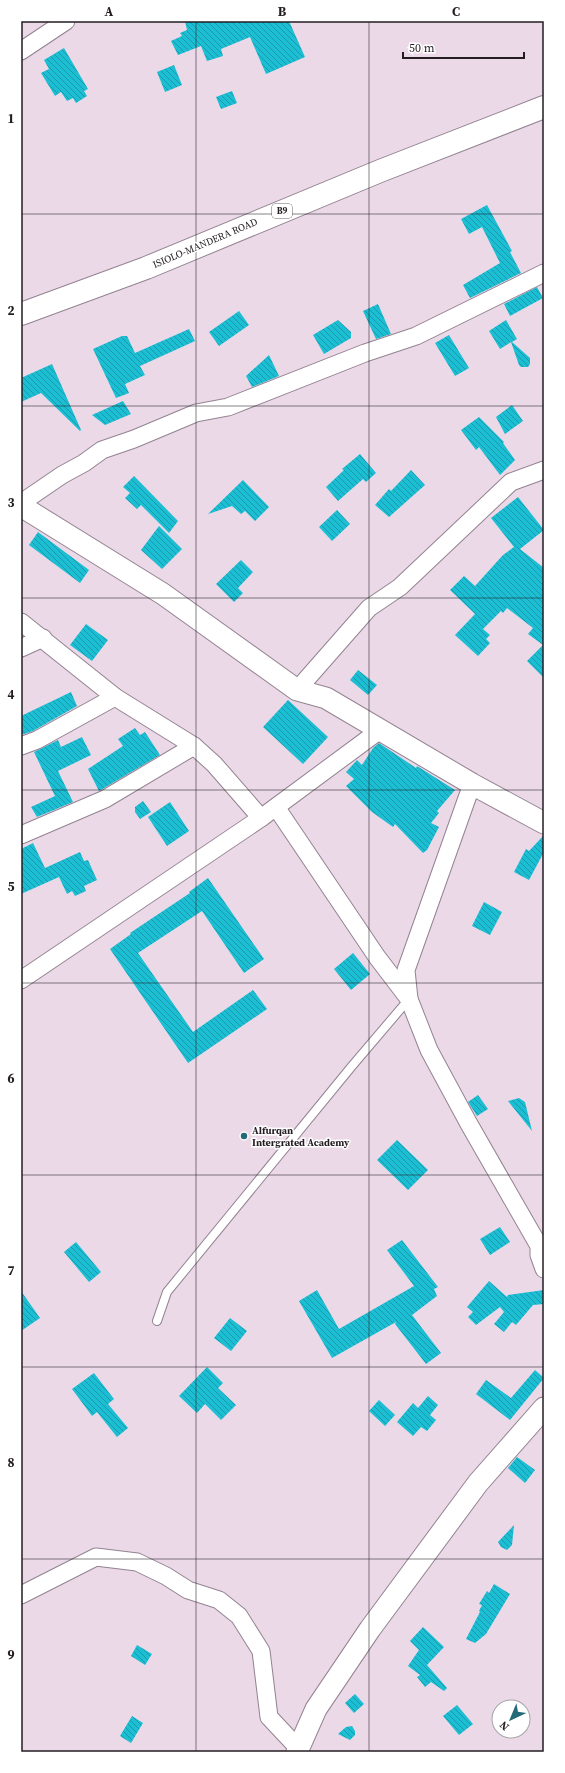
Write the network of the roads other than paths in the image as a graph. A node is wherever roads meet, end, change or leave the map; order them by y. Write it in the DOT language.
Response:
graph roads {
  1 [pos="66,21"];
  2 [pos="21,51"];
  3 [pos="544,107"];
  4 [pos="544,273"];
  5 [pos="21,314"];
  6 [pos="544,470"];
  7 [pos="21,505"];
  8 [pos="21,622"];
  9 [pos="43,638"];
  10 [pos="21,648"];
  11 [pos="297,690"];
  12 [pos="115,697"];
  13 [pos="380,730"];
  14 [pos="21,746"];
  15 [pos="194,746"];
  16 [pos="472,784"];
  17 [pos="276,807"];
  18 [pos="261,818"];
  19 [pos="544,823"];
  20 [pos="21,835"];
  21 [pos="21,980"];
  22 [pos="409,999"];
  23 [pos="544,1269"];
  24 [pos="157,1321"];
  25 [pos="544,1408"];
  26 [pos="21,1595"];
  27 [pos="298,1750"];
  1 -- 2 [label="street"];
  3 -- 5 [label="highway, ISIOLO-MANDERA ROAD / B9"];
  4 -- 7 [label="street"];
  6 -- 11 [label="street"];
  7 -- 11 [label="street"];
  8 -- 9 [label="street"];
  9 -- 10 [label="street"];
  9 -- 12 [label="street"];
  11 -- 13 [label="street"];
  12 -- 14 [label="street"];
  12 -- 15 [label="street"];
  13 -- 16 [label="street"];
  13 -- 17 [label="street"];
  15 -- 18 [label="street"];
  15 -- 20 [label="street"];
  16 -- 19 [label="street"];
  16 -- 22 [label="street"];
  17 -- 18 [label="street"];
  17 -- 22 [label="street"];
  18 -- 21 [label="street"];
  22 -- 23 [label="street"];
  22 -- 24 [label="lane"];
  25 -- 27 [label="street"];
  26 -- 27 [label="street"];
}
